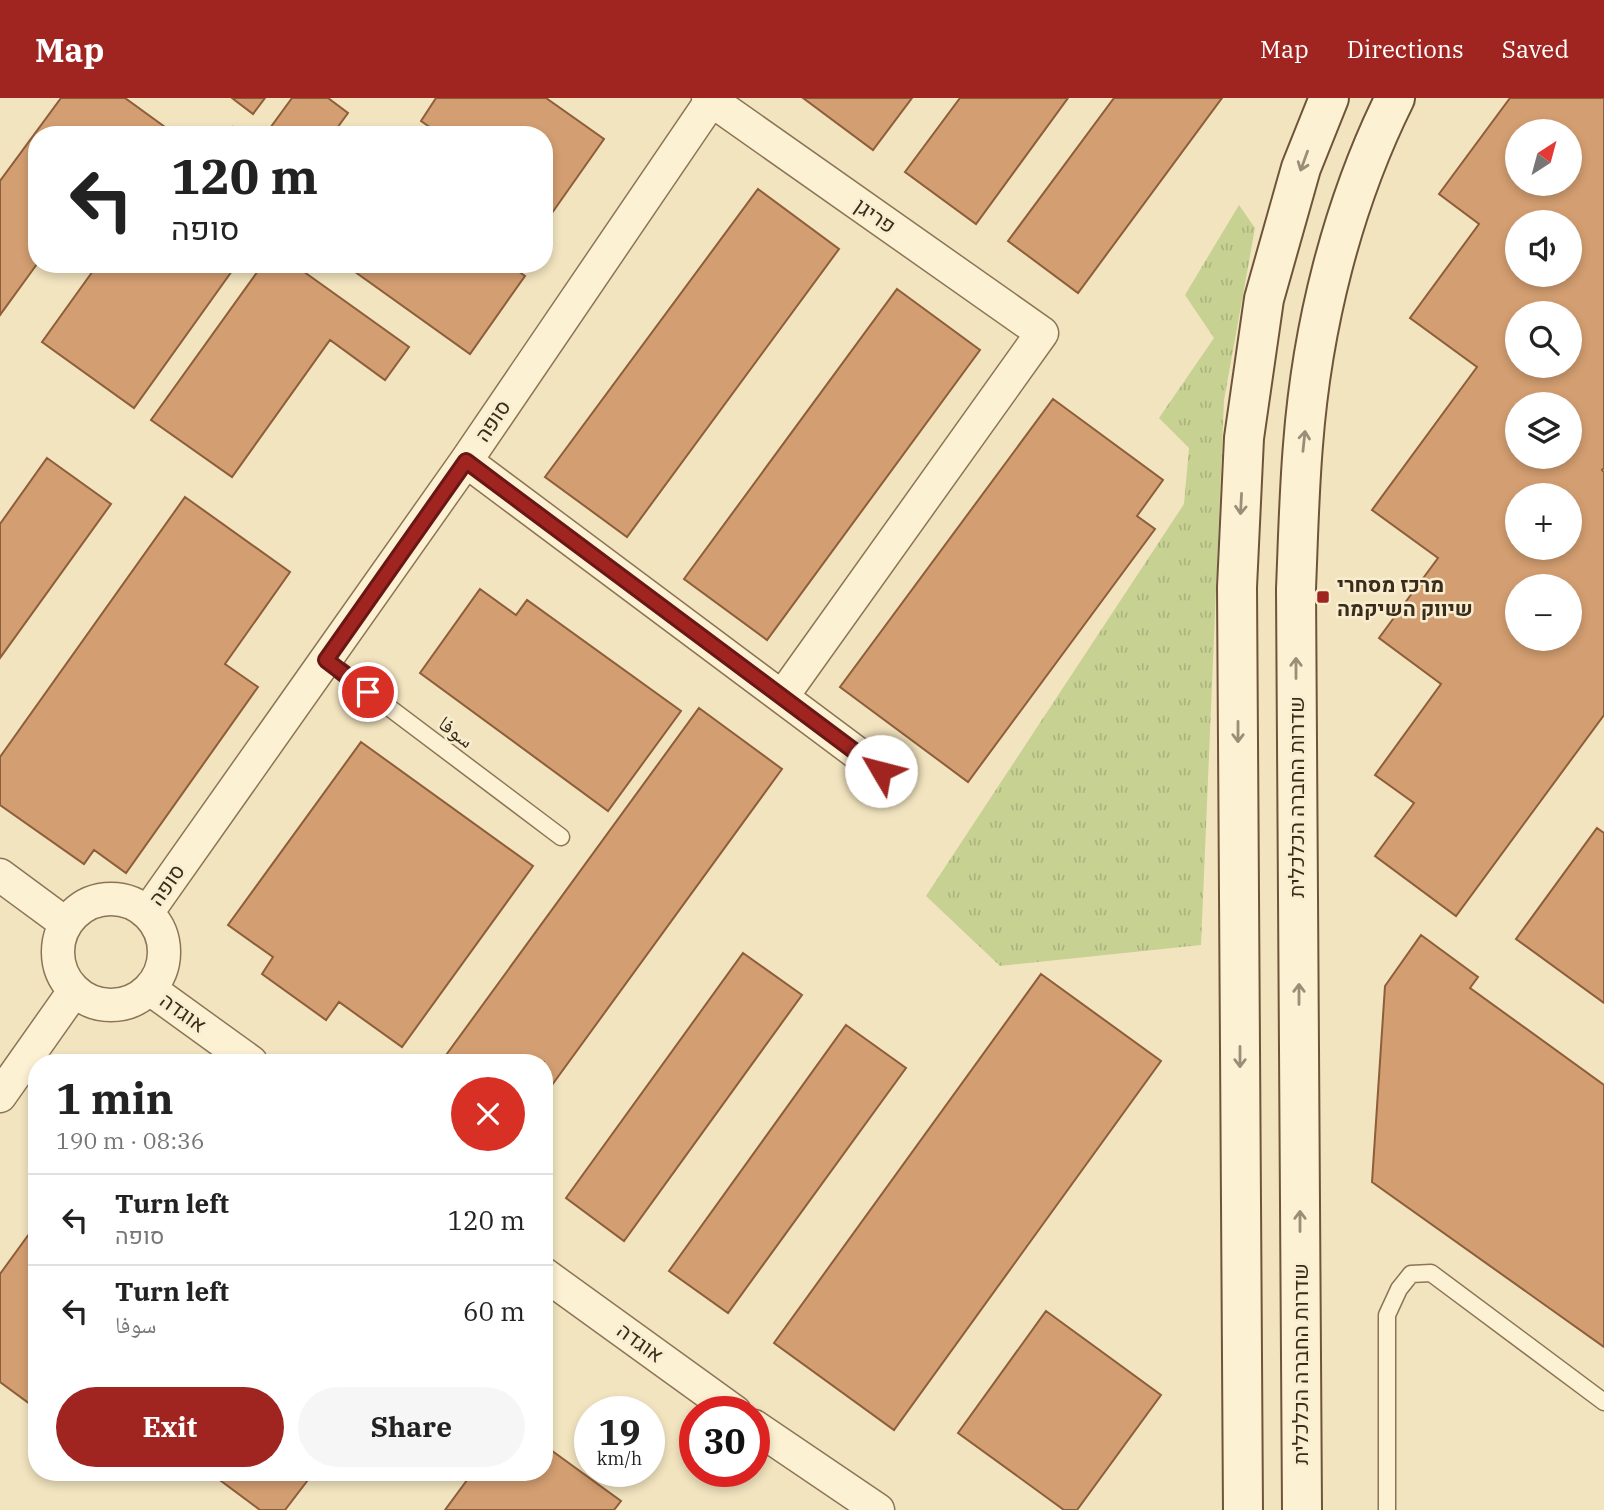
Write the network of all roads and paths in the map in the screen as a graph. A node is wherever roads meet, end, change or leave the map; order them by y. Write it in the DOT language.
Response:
graph roads {
  1 [pos="1329,98"];
  2 [pos="1395,98"];
  3 [pos="711,99"];
  4 [pos="466,461"];
  5 [pos="326,660"];
  6 [pos="782,697"];
  7 [pos="881,771"];
  8 [pos="561,837"];
  9 [pos="0,875"];
  10 [pos="147,913"];
  11 [pos="65,923"];
  12 [pos="150,989"];
  13 [pos="74,990"];
  14 [pos="29,1054"];
  15 [pos="240,1054"];
  16 [pos="28,1056"];
  17 [pos="0,1096"];
  18 [pos="553,1281"];
  19 [pos="713,1396"];
  20 [pos="1604,1402"];
  21 [pos="770,1438"];
  22 [pos="878,1510"];
  23 [pos="1243,1510"];
  24 [pos="1302,1510"];
  25 [pos="1387,1510"];
  1 -- 23 [label="main road, one-way"];
  24 -- 2 [label="main road, שדרות החברה הכלכלית, one-way"];
  3 -- 4 [label="street, סופה"];
  3 -- 6 [label="street, פריגן"];
  4 -- 5 [label="street, סופה"];
  4 -- 6 [label="street"];
  5 -- 8 [label="lane, سوفا"];
  5 -- 10 [label="street, סופה"];
  6 -- 7 [label="street"];
  9 -- 11 [label="street"];
  10 -- 11 [label="street"];
  10 -- 12 [label="street"];
  11 -- 13 [label="street"];
  12 -- 13 [label="street"];
  12 -- 15 [label="street, אוגדה"];
  13 -- 14 [label="street"];
  16 -- 17 [label="street"];
  18 -- 19 [label="street, אוגדה"];
  20 -- 25 [label="lane"];
  21 -- 22 [label="street"];
}
